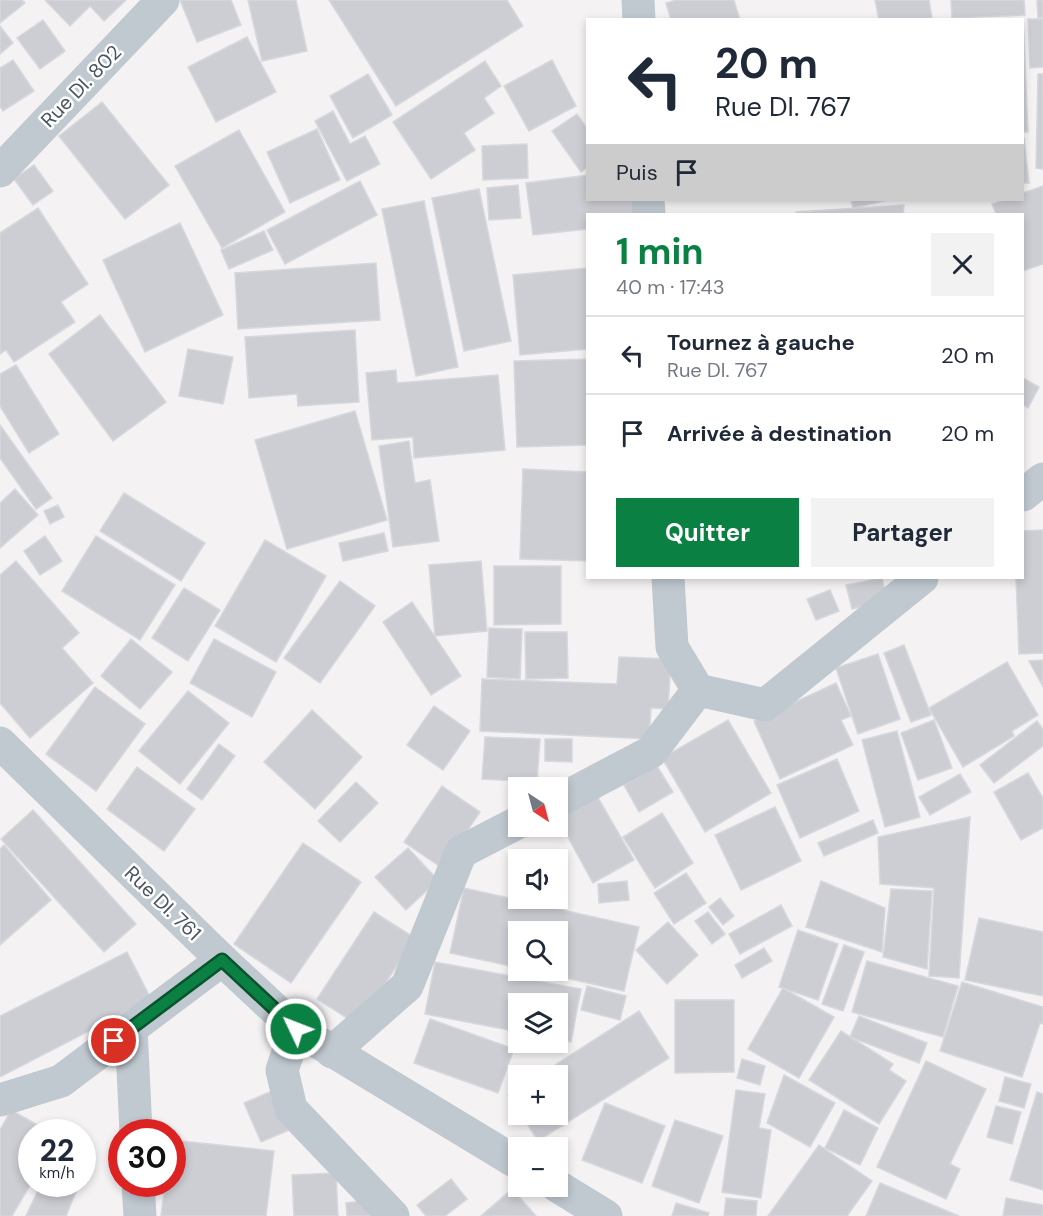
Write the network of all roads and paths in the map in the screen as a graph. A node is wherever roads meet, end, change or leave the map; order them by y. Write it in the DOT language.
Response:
graph roads {
  1 [pos="163,0"];
  2 [pos="638,0"];
  3 [pos="639,18"];
  4 [pos="0,171"];
  5 [pos="1043,479"];
  6 [pos="1024,494"];
  7 [pos="668,579"];
  8 [pos="921,579"];
  9 [pos="698,690"];
  10 [pos="0,743"];
  11 [pos="568,796"];
  12 [pos="508,828"];
  13 [pos="222,960"];
  14 [pos="131,1028"];
  15 [pos="296,1029"];
  16 [pos="332,1052"];
  17 [pos="0,1100"];
  18 [pos="135,1119"];
  19 [pos="508,1157"];
  20 [pos="568,1193"];
  21 [pos="139,1197"];
  22 [pos="140,1216"];
  23 [pos="393,1216"];
  24 [pos="606,1216"];
  1 -- 4 [label="street, Rue DI. 802"];
  2 -- 3 [label="street"];
  5 -- 6 [label="street"];
  7 -- 9 [label="street"];
  8 -- 9 [label="street"];
  9 -- 11 [label="street"];
  10 -- 13 [label="street, Rue DI. 761"];
  12 -- 16 [label="street"];
  13 -- 14 [label="street"];
  13 -- 15 [label="street, Rue DI. 761"];
  14 -- 17 [label="street"];
  14 -- 18 [label="street"];
  15 -- 16 [label="street, Rue DI. 761"];
  15 -- 23 [label="street"];
  16 -- 19 [label="street, Rue DI. 761"];
  20 -- 24 [label="street"];
  21 -- 22 [label="street"];
}
